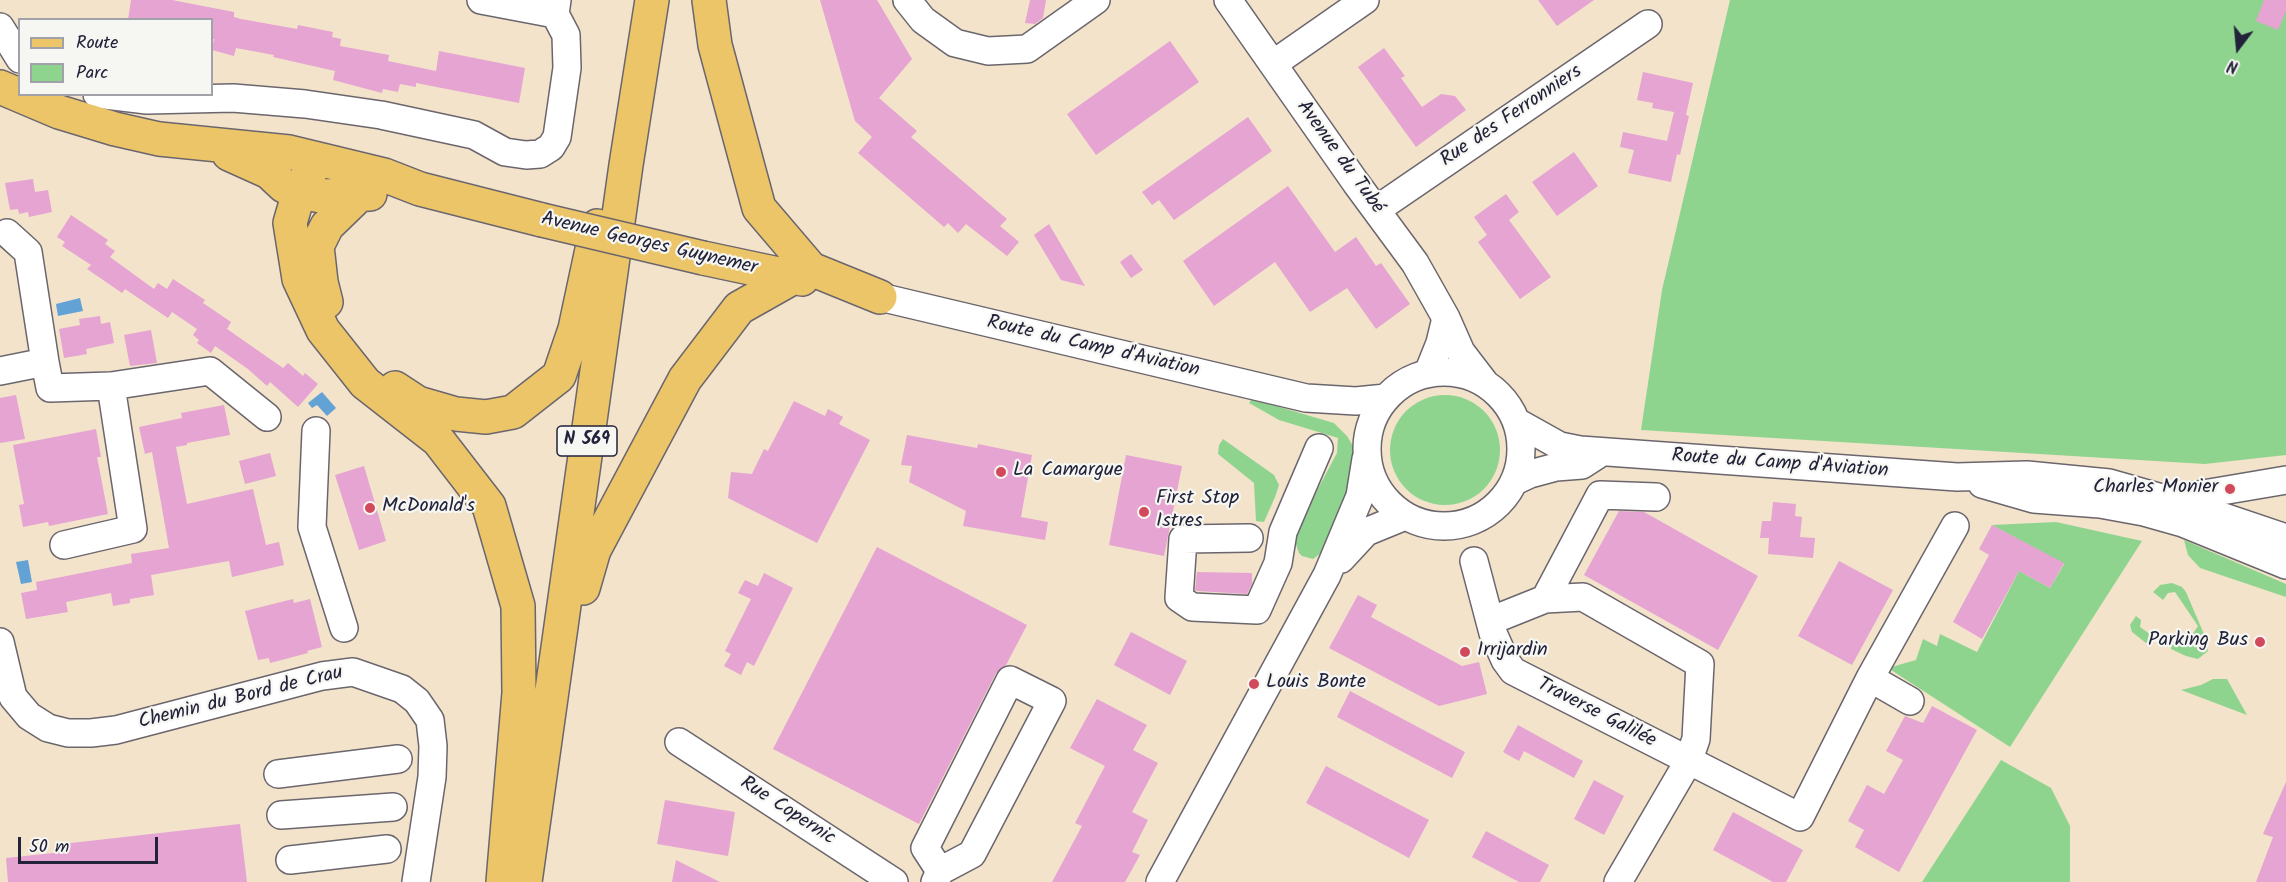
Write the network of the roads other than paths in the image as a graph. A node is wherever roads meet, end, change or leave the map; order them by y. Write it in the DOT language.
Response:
graph roads {
  1 [pos="481,0"];
  2 [pos="709,0"];
  3 [pos="907,0"];
  4 [pos="1096,0"];
  5 [pos="1365,0"];
  6 [pos="1235,3"];
  7 [pos="651,6"];
  8 [pos="559,16"];
  9 [pos="1648,24"];
  10 [pos="0,27"];
  11 [pos="18,56"];
  12 [pos="1273,64"];
  13 [pos="114,96"];
  14 [pos="4,100"];
  15 [pos="317,159"];
  16 [pos="420,189"];
  17 [pos="316,205"];
  18 [pos="759,208"];
  19 [pos="1376,210"];
  20 [pos="7,233"];
  21 [pos="745,268"];
  22 [pos="794,277"];
  23 [pos="880,297"];
  24 [pos="1446,318"];
  25 [pos="45,362"];
  26 [pos="0,370"];
  27 [pos="1428,373"];
  28 [pos="1484,382"];
  29 [pos="111,386"];
  30 [pos="1306,398"];
  31 [pos="1386,398"];
  32 [pos="267,417"];
  33 [pos="1517,422"];
  34 [pos="316,431"];
  35 [pos="1368,442"];
  36 [pos="1319,448"];
  37 [pos="1602,452"];
  38 [pos="1958,477"];
  39 [pos="2286,480"];
  40 [pos="1515,481"];
  41 [pos="1656,497"];
  42 [pos="2167,500"];
  43 [pos="1488,513"];
  44 [pos="1405,516"];
  45 [pos="1433,525"];
  46 [pos="1955,526"];
  47 [pos="1249,538"];
  48 [pos="2286,538"];
  49 [pos="64,546"];
  50 [pos="1474,561"];
  51 [pos="2286,565"];
  52 [pos="1327,575"];
  53 [pos="1545,599"];
  54 [pos="1490,621"];
  55 [pos="344,628"];
  56 [pos="0,642"];
  57 [pos="1870,678"];
  58 [pos="1910,701"];
  59 [pos="679,742"];
  60 [pos="544,750"];
  61 [pos="398,759"];
  62 [pos="1688,762"];
  63 [pos="278,774"];
  64 [pos="393,807"];
  65 [pos="281,815"];
  66 [pos="387,849"];
  67 [pos="290,860"];
  68 [pos="937,877"];
  69 [pos="416,882"];
  70 [pos="503,882"];
  71 [pos="525,882"];
  72 [pos="894,882"];
  73 [pos="1160,882"];
  74 [pos="1618,882"];
  1 -- 8 [label="street"];
  2 -- 18 [label="main road"];
  3 -- 4 [label="street"];
  5 -- 12 [label="street"];
  6 -- 12 [label="street, Avenue du Tubé"];
  7 -- 17 [label="main road, N 569"];
  7 -- 60 [label="main road, N 569"];
  8 -- 13 [label="street"];
  9 -- 19 [label="street, Rue des Ferronniers"];
  10 -- 11 [label="street"];
  12 -- 19 [label="street, Avenue du Tubé"];
  14 -- 15 [label="main road, Avenue Georges Guynemer"];
  14 -- 17 [label="main road, Avenue Georges Guynemer"];
  15 -- 16 [label="main road, Avenue Georges Guynemer"];
  15 -- 17 [label="main road, N 569"];
  16 -- 17 [label="main road, Avenue Georges Guynemer / N 569"];
  16 -- 21 [label="main road, Avenue Georges Guynemer, bridge"];
  17 -- 70 [label="main road, N 569"];
  18 -- 21 [label="main road"];
  18 -- 23 [label="main road"];
  19 -- 24 [label="street, Avenue du Tubé"];
  20 -- 25 [label="street"];
  21 -- 22 [label="main road, Avenue Georges Guynemer"];
  22 -- 23 [label="main road, Avenue Georges Guynemer"];
  22 -- 60 [label="main road, N 569"];
  23 -- 30 [label="street, Route du Camp d'Aviation"];
  24 -- 27 [label="street"];
  24 -- 28 [label="street, Avenue du Tubé"];
  25 -- 26 [label="street"];
  25 -- 29 [label="street"];
  27 -- 28 [label="street"];
  27 -- 31 [label="street"];
  28 -- 33 [label="street"];
  29 -- 32 [label="street"];
  29 -- 49 [label="street"];
  30 -- 31 [label="street, Route du Camp d'Aviation"];
  30 -- 35 [label="street, Route du Camp d'Aviation"];
  31 -- 35 [label="street"];
  33 -- 37 [label="street, Route du Camp d'Aviation"];
  33 -- 40 [label="street"];
  34 -- 55 [label="street"];
  35 -- 44 [label="street"];
  35 -- 52 [label="street"];
  36 -- 47 [label="street"];
  37 -- 38 [label="street, Route du Camp d'Aviation"];
  37 -- 40 [label="street"];
  38 -- 42 [label="street, Route du Camp d'Aviation"];
  38 -- 51 [label="street, Route du Camp d'Aviation"];
  39 -- 42 [label="street"];
  40 -- 43 [label="street"];
  41 -- 53 [label="street"];
  42 -- 48 [label="street, Route du Camp d'Aviation"];
  43 -- 45 [label="street"];
  43 -- 50 [label="street, Traverse Galilée"];
  44 -- 45 [label="street"];
  44 -- 52 [label="street"];
  45 -- 50 [label="street, Traverse Galilée"];
  46 -- 57 [label="street"];
  50 -- 54 [label="street, Traverse Galilée"];
  52 -- 73 [label="street"];
  53 -- 54 [label="street"];
  53 -- 62 [label="street"];
  54 -- 62 [label="street, Traverse Galilée"];
  56 -- 69 [label="street, Chemin du Bord de Crau"];
  57 -- 58 [label="street"];
  57 -- 62 [label="street, Traverse Galilée"];
  59 -- 72 [label="street, Rue Copernic"];
  60 -- 71 [label="main road, N 569"];
  61 -- 63 [label="street"];
  62 -- 74 [label="street"];
  64 -- 65 [label="street"];
  66 -- 67 [label="street"];
  68 -- 68 [label="street"];
}
